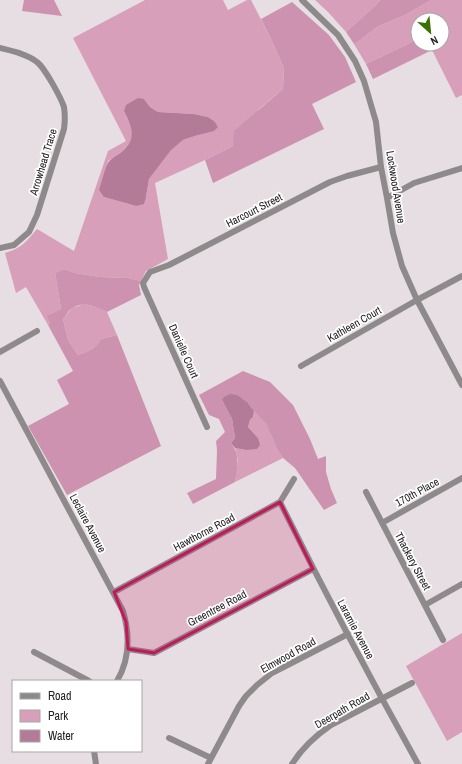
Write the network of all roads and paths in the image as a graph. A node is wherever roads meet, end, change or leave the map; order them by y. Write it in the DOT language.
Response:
graph roads {
  1 [pos="302,0"];
  2 [pos="0,48"];
  3 [pos="381,167"];
  4 [pos="462,168"];
  5 [pos="386,198"];
  6 [pos="0,248"];
  7 [pos="462,276"];
  8 [pos="143,283"];
  9 [pos="417,300"];
  10 [pos="37,331"];
  11 [pos="0,352"];
  12 [pos="301,366"];
  13 [pos="459,372"];
  14 [pos="0,381"];
  15 [pos="462,385"];
  16 [pos="207,427"];
  17 [pos="462,478"];
  18 [pos="294,479"];
  19 [pos="366,492"];
  20 [pos="280,502"];
  21 [pos="382,523"];
  22 [pos="313,569"];
  23 [pos="462,584"];
  24 [pos="114,592"];
  25 [pos="425,605"];
  26 [pos="348,634"];
  27 [pos="443,640"];
  28 [pos="128,650"];
  29 [pos="34,652"];
  30 [pos="87,680"];
  31 [pos="118,680"];
  32 [pos="412,683"];
  33 [pos="382,699"];
  34 [pos="169,738"];
  35 [pos="94,752"];
  36 [pos="210,761"];
  37 [pos="96,764"];
  38 [pos="292,764"];
  39 [pos="418,764"];
  1 -- 3 [label="street, Lockwood Avenue"];
  2 -- 6 [label="street, Arrowhead Trace"];
  3 -- 5 [label="street, Lockwood Avenue"];
  3 -- 8 [label="street, Harcourt Street"];
  4 -- 5 [label="street"];
  5 -- 9 [label="street, Lockwood Avenue"];
  7 -- 9 [label="street, Kathleen Court"];
  8 -- 16 [label="street, Danielle Court"];
  9 -- 12 [label="street, Kathleen Court"];
  9 -- 13 [label="street, Lockwood Avenue"];
  10 -- 11 [label="street"];
  13 -- 15 [label="street, Lockwood Avenue"];
  14 -- 24 [label="street, Leclaire Avenue"];
  17 -- 21 [label="street, 170th Place"];
  18 -- 20 [label="street"];
  19 -- 21 [label="street, Thackery Street"];
  20 -- 22 [label="street, Laramie Avenue"];
  20 -- 24 [label="street, Hawthorne Road"];
  21 -- 25 [label="street, Thackery Street"];
  22 -- 26 [label="street, Laramie Avenue"];
  22 -- 28 [label="street, Greentree Road"];
  23 -- 25 [label="street"];
  24 -- 28 [label="street, Leclaire Avenue"];
  25 -- 27 [label="street, Thackery Street"];
  26 -- 33 [label="street, Laramie Avenue"];
  26 -- 36 [label="street, Elmwood Road"];
  28 -- 31 [label="street, Leclaire Avenue"];
  29 -- 30 [label="street"];
  32 -- 33 [label="street, Deerpath Road"];
  33 -- 38 [label="street, Deerpath Road"];
  33 -- 39 [label="street, Laramie Avenue"];
  34 -- 36 [label="street"];
  35 -- 37 [label="street"];
}
